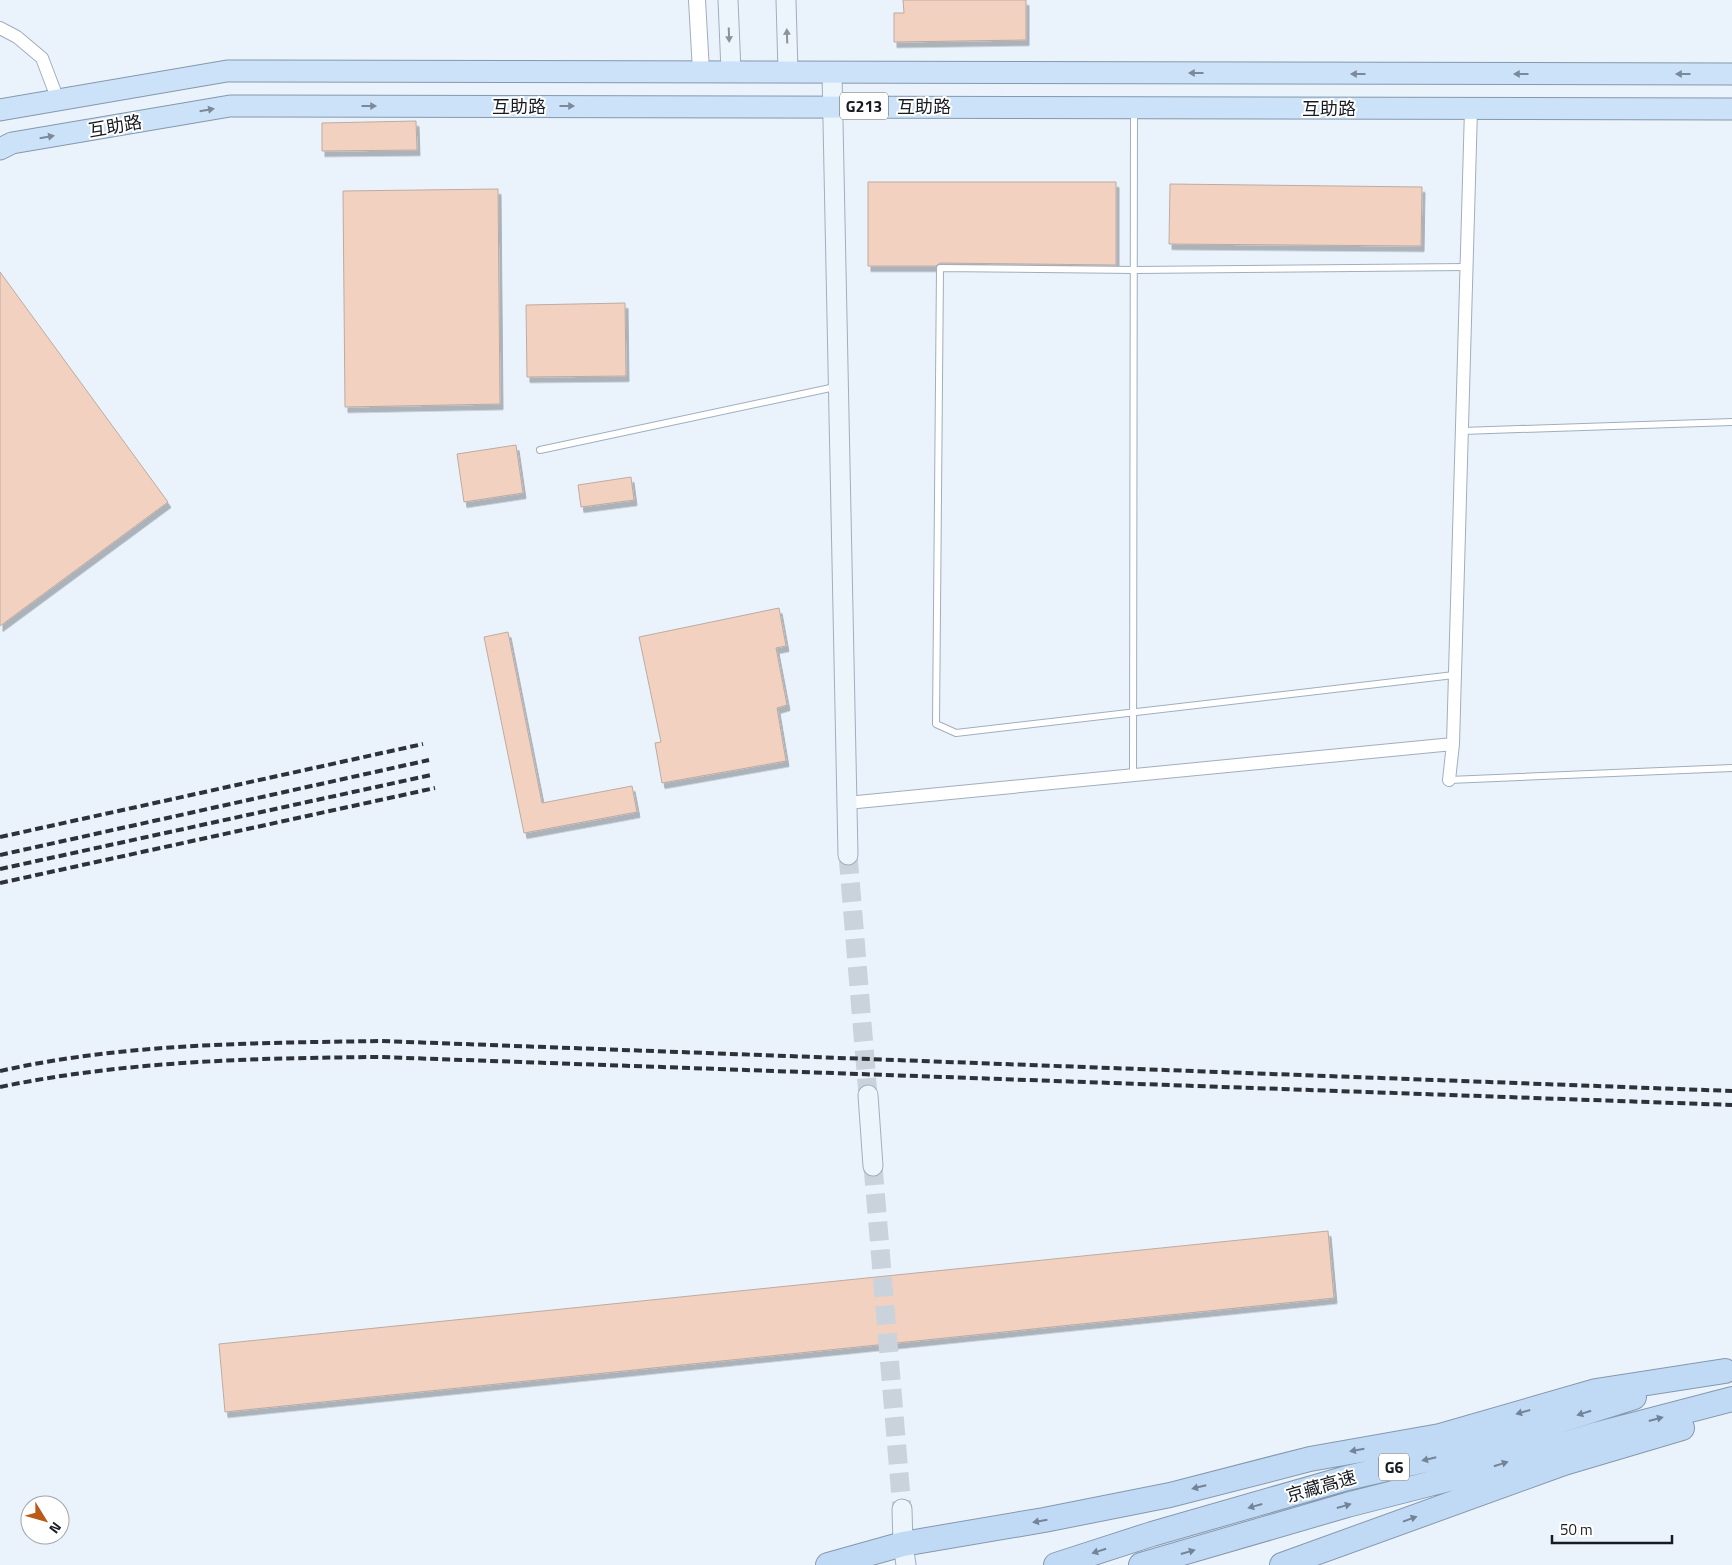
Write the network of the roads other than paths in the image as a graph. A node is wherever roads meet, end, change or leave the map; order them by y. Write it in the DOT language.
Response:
graph roads {
  1 [pos="697,0"];
  2 [pos="728,0"];
  3 [pos="786,0"];
  4 [pos="0,28"];
  5 [pos="701,71"];
  6 [pos="731,71"];
  7 [pos="788,72"];
  8 [pos="832,73"];
  9 [pos="1732,74"];
  10 [pos="58,100"];
  11 [pos="833,106"];
  12 [pos="1134,107"];
  13 [pos="1471,109"];
  14 [pos="1732,109"];
  15 [pos="0,110"];
  16 [pos="0,149"];
  17 [pos="1467,267"];
  18 [pos="1135,270"];
  19 [pos="839,386"];
  20 [pos="1732,422"];
  21 [pos="1462,431"];
  22 [pos="540,450"];
  23 [pos="1454,675"];
  24 [pos="1133,712"];
  25 [pos="1453,744"];
  26 [pos="1732,768"];
  27 [pos="1133,775"];
  28 [pos="1449,780"];
  29 [pos="847,803"];
  30 [pos="848,855"];
  31 [pos="868,1095"];
  32 [pos="873,1166"];
  33 [pos="1728,1371"];
  34 [pos="1732,1399"];
  35 [pos="1732,1410"];
  36 [pos="902,1509"];
  37 [pos="905,1555"];
  38 [pos="828,1565"];
  39 [pos="1056,1565"];
  40 [pos="1141,1565"];
  41 [pos="1282,1565"];
  1 -- 5 [label="street"];
  2 -- 6 [label="main road, one-way"];
  7 -- 3 [label="main road, one-way"];
  4 -- 10 [label="street"];
  5 -- 6 [label="highway, 互助路 / G213"];
  5 -- 10 [label="highway, 互助路 / G213"];
  6 -- 7 [label="highway, 互助路 / G213"];
  7 -- 8 [label="highway, 互助路 / G213"];
  9 -- 8 [label="highway, 互助路 / G213, one-way"];
  8 -- 11 [label="main road"];
  10 -- 15 [label="highway, 互助路 / G213"];
  11 -- 12 [label="highway, 互助路 / G213"];
  16 -- 11 [label="highway, 互助路 / G213, one-way"];
  11 -- 19 [label="main road"];
  12 -- 13 [label="highway, 互助路 / G213"];
  12 -- 18 [label="lane"];
  13 -- 14 [label="highway, 互助路 / G213"];
  13 -- 17 [label="street"];
  17 -- 18 [label="lane"];
  17 -- 21 [label="street"];
  18 -- 24 [label="lane"];
  18 -- 24 [label="lane"];
  19 -- 22 [label="lane"];
  19 -- 29 [label="main road"];
  20 -- 21 [label="lane"];
  21 -- 23 [label="street"];
  23 -- 24 [label="lane"];
  23 -- 25 [label="street"];
  24 -- 27 [label="lane"];
  25 -- 27 [label="street"];
  25 -- 28 [label="street"];
  26 -- 28 [label="lane"];
  27 -- 29 [label="street"];
  29 -- 30 [label="main road"];
  31 -- 32 [label="main road"];
  33 -- 37 [label="highway, one-way"];
  33 -- 39 [label="highway, 京藏高速 / G6, one-way"];
  40 -- 34 [label="highway, 京藏高速 / G6, one-way"];
  41 -- 35 [label="highway, one-way"];
  36 -- 37 [label="main road"];
  37 -- 38 [label="highway"];
}
